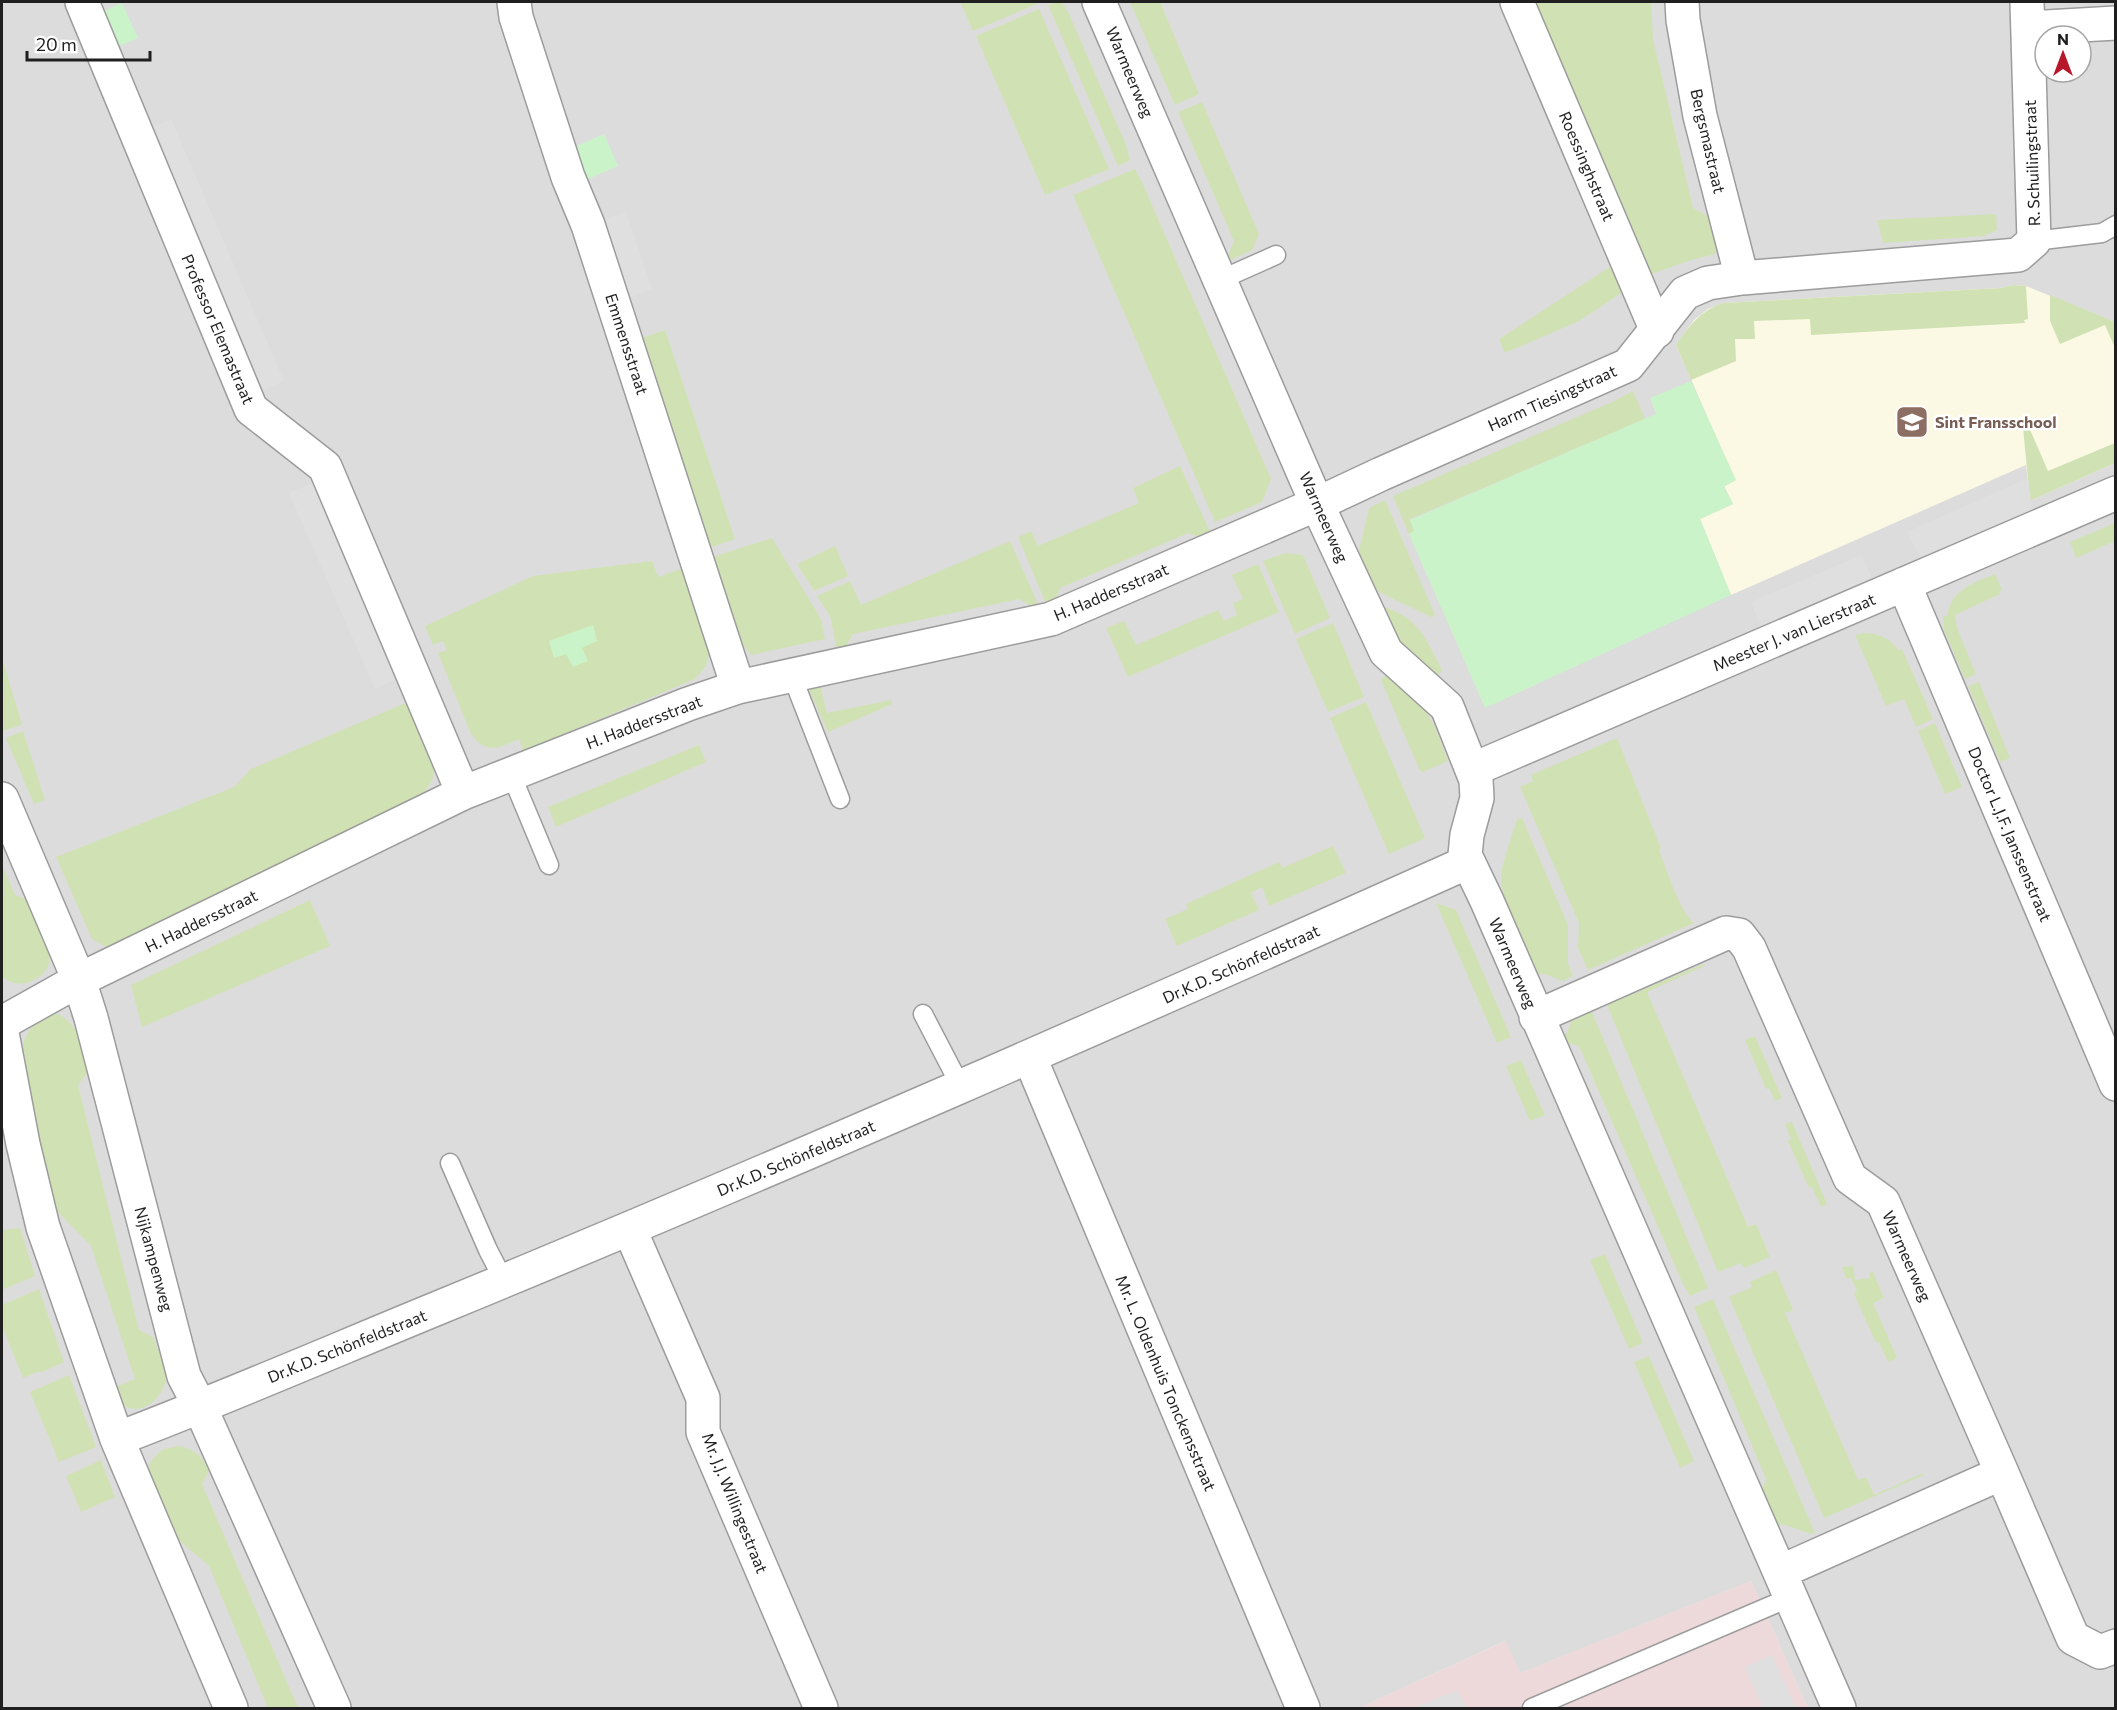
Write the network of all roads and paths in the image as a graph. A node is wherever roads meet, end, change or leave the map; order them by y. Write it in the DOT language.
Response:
graph roads {
  1 [pos="82,2"];
  2 [pos="514,2"];
  3 [pos="1099,2"];
  4 [pos="1517,2"];
  5 [pos="1682,2"];
  6 [pos="2028,15"];
  7 [pos="2115,23"];
  8 [pos="2115,225"];
  9 [pos="2026,248"];
  10 [pos="1276,255"];
  11 [pos="1742,278"];
  12 [pos="1220,280"];
  13 [pos="1657,331"];
  14 [pos="2115,493"];
  15 [pos="1317,504"];
  16 [pos="1904,584"];
  17 [pos="792,676"];
  18 [pos="738,687"];
  19 [pos="1472,770"];
  20 [pos="511,774"];
  21 [pos="463,793"];
  22 [pos="2,799"];
  23 [pos="840,799"];
  24 [pos="1468,862"];
  25 [pos="549,865"];
  26 [pos="79,980"];
  27 [pos="924,1014"];
  28 [pos="1536,1017"];
  29 [pos="2,1023"];
  30 [pos="2,1033"];
  31 [pos="1030,1058"];
  32 [pos="2115,1084"];
  33 [pos="961,1087"];
  34 [pos="450,1163"];
  35 [pos="630,1230"];
  36 [pos="504,1281"];
  37 [pos="200,1407"];
  38 [pos="117,1439"];
  39 [pos="2002,1473"];
  40 [pos="1785,1585"];
  41 [pos="2115,1646"];
  42 [pos="231,1708"];
  43 [pos="334,1708"];
  44 [pos="821,1708"];
  45 [pos="1303,1708"];
  46 [pos="1532,1708"];
  47 [pos="1839,1708"];
  1 -- 21 [label="street, Professor Elemastraat"];
  2 -- 18 [label="street, Emmensstraat"];
  3 -- 12 [label="street, Warmeerweg"];
  4 -- 13 [label="street, Roessinghstraat"];
  5 -- 11 [label="street, Bergsmastraat"];
  6 -- 7 [label="street, R. Schuilingstraat"];
  6 -- 9 [label="street, R. Schuilingstraat"];
  8 -- 9 [label="lane"];
  9 -- 11 [label="street, Harm Tiesingstraat"];
  10 -- 12 [label="lane"];
  11 -- 13 [label="street, Harm Tiesingstraat"];
  12 -- 15 [label="street, Warmeerweg"];
  13 -- 15 [label="street, Harm Tiesingstraat"];
  14 -- 16 [label="street, Meester J. van Lierstraat"];
  15 -- 17 [label="street, H. Haddersstraat"];
  15 -- 19 [label="street, Warmeerweg"];
  16 -- 19 [label="street, Meester J. van Lierstraat"];
  16 -- 32 [label="street, Doctor L.J.F. Janssenstraat"];
  17 -- 18 [label="street, H. Haddersstraat"];
  17 -- 23 [label="lane"];
  18 -- 20 [label="street, H. Haddersstraat"];
  19 -- 24 [label="street, Warmeerweg"];
  20 -- 21 [label="street, H. Haddersstraat"];
  20 -- 25 [label="lane"];
  21 -- 26 [label="street, H. Haddersstraat"];
  22 -- 26 [label="street, Nijkampenweg"];
  24 -- 28 [label="street, Warmeerweg"];
  24 -- 31 [label="street, Dr.K.D. Schönfeldstraat"];
  26 -- 29 [label="street, H. Haddersstraat"];
  26 -- 37 [label="street, Nijkampenweg"];
  27 -- 33 [label="lane"];
  28 -- 39 [label="street, Warmeerweg"];
  28 -- 40 [label="street, Warmeerweg"];
  30 -- 38 [label="street"];
  31 -- 33 [label="street, Dr.K.D. Schönfeldstraat"];
  31 -- 45 [label="street, Mr. L. Oldenhuis Tonckensstraat"];
  33 -- 35 [label="street, Dr.K.D. Schönfeldstraat"];
  34 -- 36 [label="lane"];
  35 -- 36 [label="street, Dr.K.D. Schönfeldstraat"];
  35 -- 44 [label="street, Mr. J.J. Willingestraat"];
  36 -- 37 [label="street, Dr.K.D. Schönfeldstraat"];
  37 -- 38 [label="street, Dr.K.D. Schönfeldstraat"];
  37 -- 43 [label="street, Nijkampenweg"];
  38 -- 42 [label="street"];
  39 -- 40 [label="street"];
  39 -- 41 [label="street"];
  40 -- 46 [label="lane"];
  40 -- 47 [label="street, Warmeerweg"];
}
